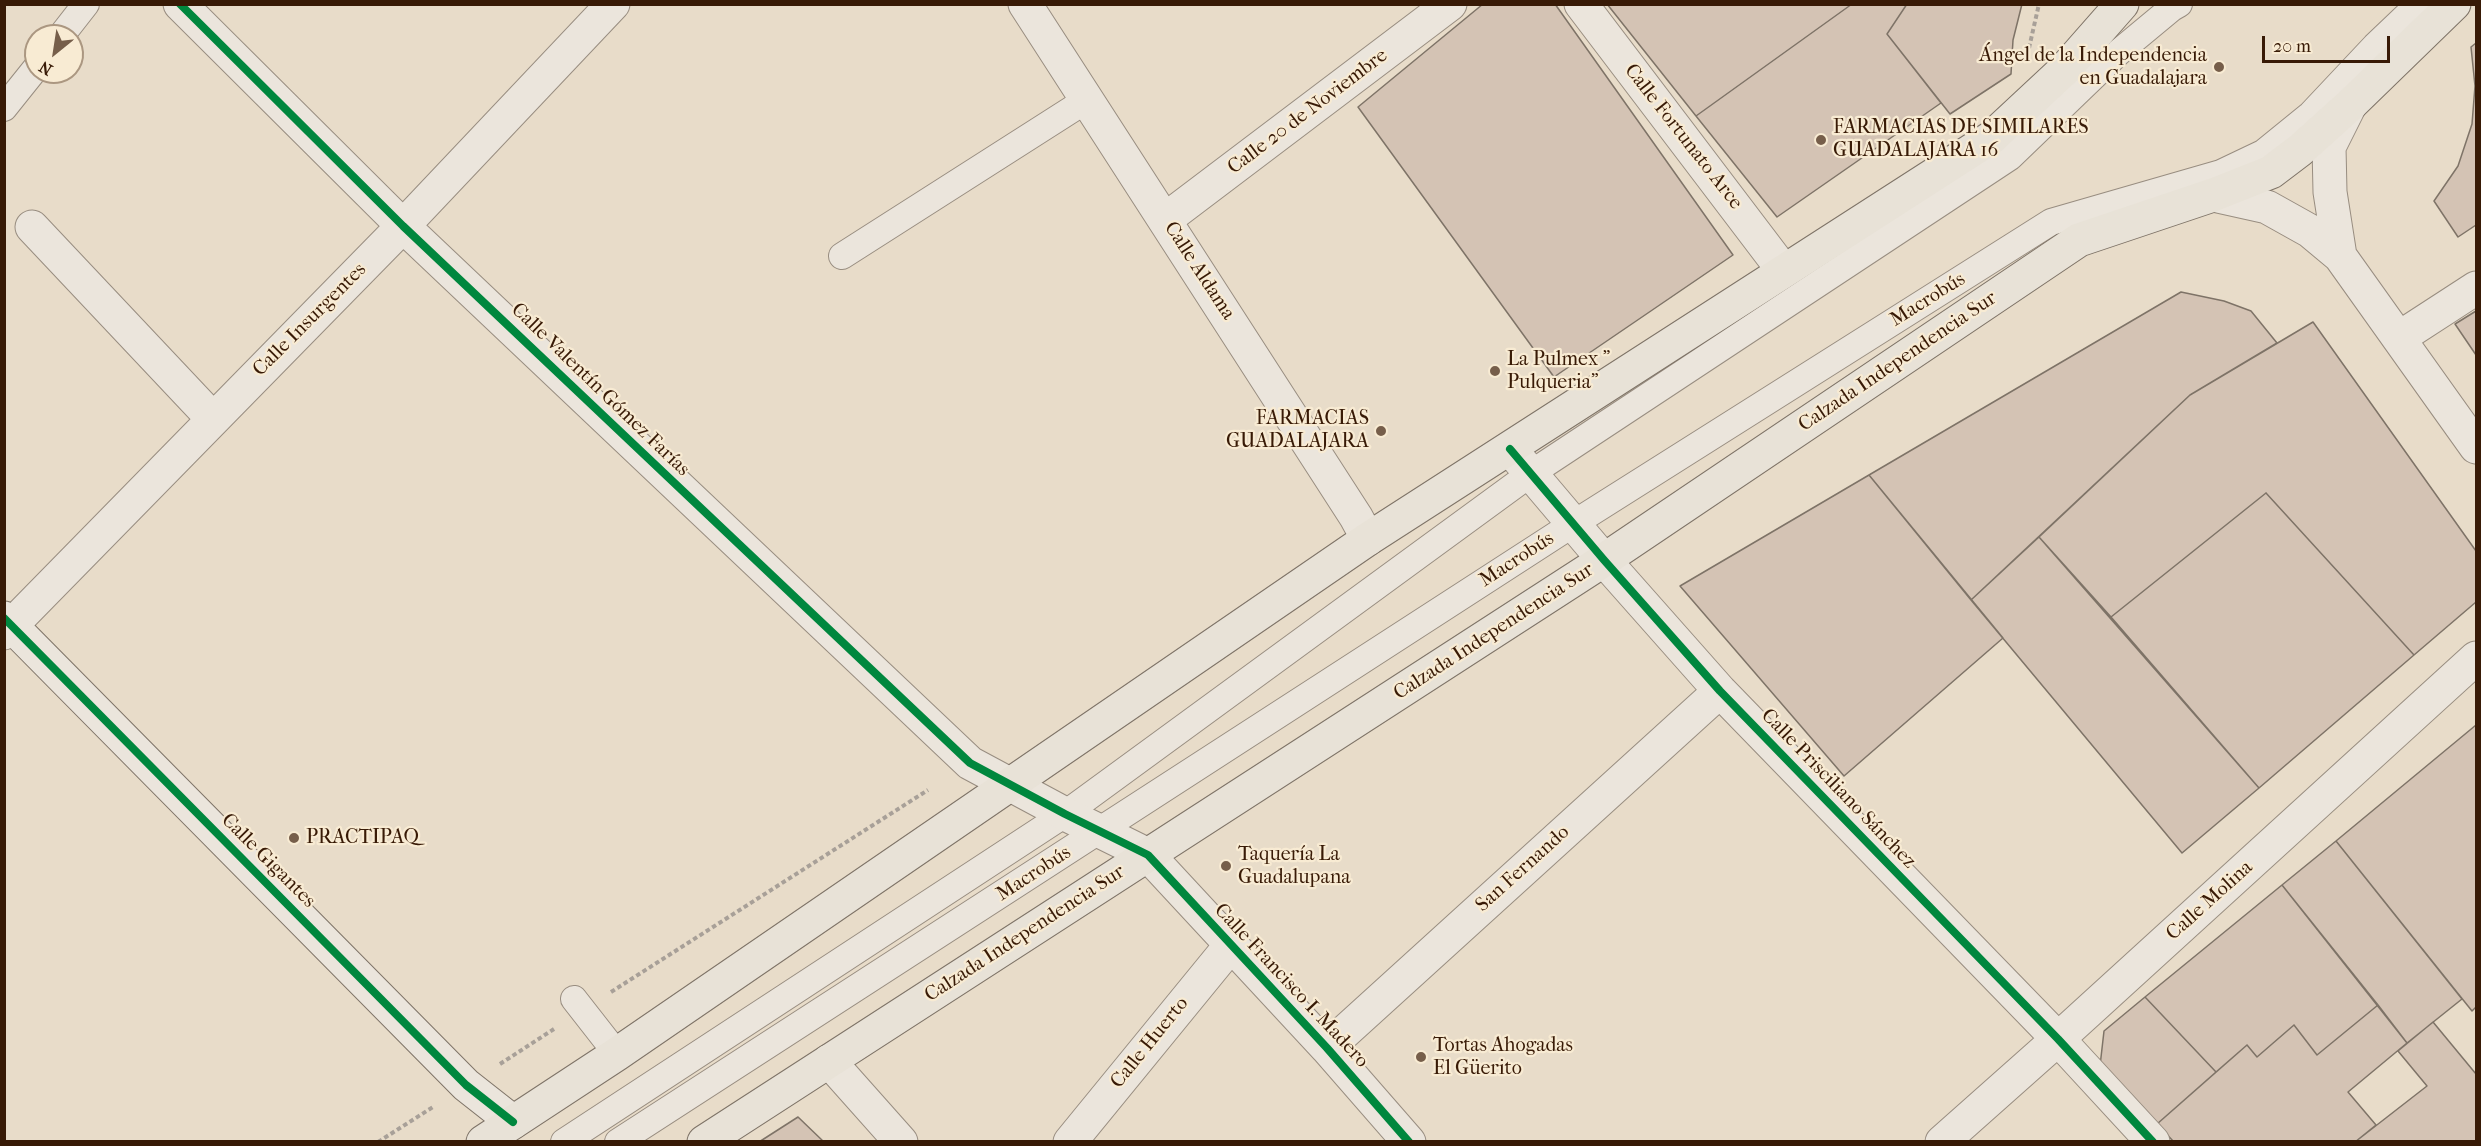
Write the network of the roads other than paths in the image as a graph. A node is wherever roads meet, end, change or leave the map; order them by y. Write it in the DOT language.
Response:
graph roads {
  1 [pos="86,4"];
  2 [pos="180,4"];
  3 [pos="613,4"];
  4 [pos="1025,4"];
  5 [pos="1450,4"];
  6 [pos="1581,4"];
  7 [pos="2122,4"];
  8 [pos="2179,4"];
  9 [pos="2419,4"];
  10 [pos="2454,4"];
  11 [pos="70,24"];
  12 [pos="24,83"];
  13 [pos="1088,99"];
  14 [pos="2350,105"];
  15 [pos="4,108"];
  16 [pos="2214,195"];
  17 [pos="1166,219"];
  18 [pos="403,226"];
  19 [pos="32,227"];
  20 [pos="842,256"];
  21 [pos="2340,256"];
  22 [pos="1783,270"];
  23 [pos="2476,288"];
  24 [pos="2399,338"];
  25 [pos="213,419"];
  26 [pos="2476,447"];
  27 [pos="1520,461"];
  28 [pos="1573,524"];
  29 [pos="1368,539"];
  30 [pos="1604,560"];
  31 [pos="7,626"];
  32 [pos="2476,658"];
  33 [pos="1720,691"];
  34 [pos="1009,785"];
  35 [pos="1065,814"];
  36 [pos="1100,831"];
  37 [pos="1148,855"];
  38 [pos="1231,945"];
  39 [pos="574,999"];
  40 [pos="2058,1039"];
  41 [pos="1327,1048"];
  42 [pos="617,1054"];
  43 [pos="829,1061"];
  44 [pos="513,1122"];
  45 [pos="483,1142"];
  46 [pos="564,1142"];
  47 [pos="618,1142"];
  48 [pos="704,1142"];
  49 [pos="901,1142"];
  50 [pos="1070,1142"];
  51 [pos="1409,1142"];
  52 [pos="1942,1142"];
  53 [pos="2153,1142"];
  1 -- 11 [label="lane"];
  2 -- 18 [label="street, Calle Valentín Gómez Farías"];
  3 -- 18 [label="street, Calle Insurgentes"];
  4 -- 13 [label="street, Calle Aldama"];
  5 -- 17 [label="street, Calle 20 de Noviembre"];
  6 -- 22 [label="street, Calle Fortunato Arce"];
  7 -- 22 [label="main road"];
  8 -- 27 [label="lane, Macrobús"];
  9 -- 28 [label="lane, Macrobús"];
  10 -- 14 [label="main road, Calzada Independencia Sur"];
  12 -- 15 [label="lane"];
  13 -- 17 [label="street, Calle Aldama"];
  13 -- 20 [label="lane"];
  14 -- 16 [label="main road, Calzada Independencia Sur"];
  14 -- 21 [label="street"];
  16 -- 21 [label="street"];
  16 -- 30 [label="main road, Calzada Independencia Sur"];
  17 -- 29 [label="street, Calle Aldama"];
  18 -- 25 [label="street, Calle Insurgentes"];
  18 -- 34 [label="street, Calle Valentín Gómez Farías"];
  19 -- 25 [label="street"];
  21 -- 24 [label="street"];
  22 -- 27 [label="main road"];
  23 -- 24 [label="street"];
  24 -- 26 [label="street"];
  25 -- 31 [label="street, Calle Insurgentes"];
  27 -- 28 [label="street, Calle Prisciliano Sánchez"];
  27 -- 29 [label="main road"];
  27 -- 35 [label="lane, Macrobús"];
  28 -- 30 [label="street, Calle Prisciliano Sánchez"];
  28 -- 36 [label="lane, Macrobús"];
  29 -- 34 [label="main road"];
  30 -- 33 [label="street, Calle Prisciliano Sánchez"];
  30 -- 37 [label="main road, Calzada Independencia Sur"];
  31 -- 44 [label="street, Calle Gigantes"];
  32 -- 40 [label="street, Calle Molina"];
  33 -- 40 [label="street, Calle Prisciliano Sánchez"];
  33 -- 41 [label="street, San Fernando"];
  34 -- 35 [label="street, Calle Valentín Gómez Farías"];
  34 -- 42 [label="main road"];
  35 -- 36 [label="street, Calle Valentín Gómez Farías"];
  35 -- 46 [label="lane, Macrobús"];
  36 -- 37 [label="street, Calle Valentín Gómez Farías"];
  36 -- 47 [label="lane, Macrobús"];
  37 -- 38 [label="street, Calle Francisco I. Madero"];
  37 -- 43 [label="main road, Calzada Independencia Sur"];
  38 -- 41 [label="street, Calle Francisco I. Madero"];
  38 -- 50 [label="street, Calle Huerto"];
  39 -- 42 [label="lane"];
  40 -- 52 [label="street, Calle Molina"];
  40 -- 53 [label="street, Calle Prisciliano Sánchez"];
  41 -- 51 [label="street, Calle Francisco I. Madero"];
  42 -- 44 [label="main road"];
  43 -- 48 [label="main road, Calzada Independencia Sur"];
  43 -- 49 [label="street"];
  44 -- 45 [label="main road"];
}
